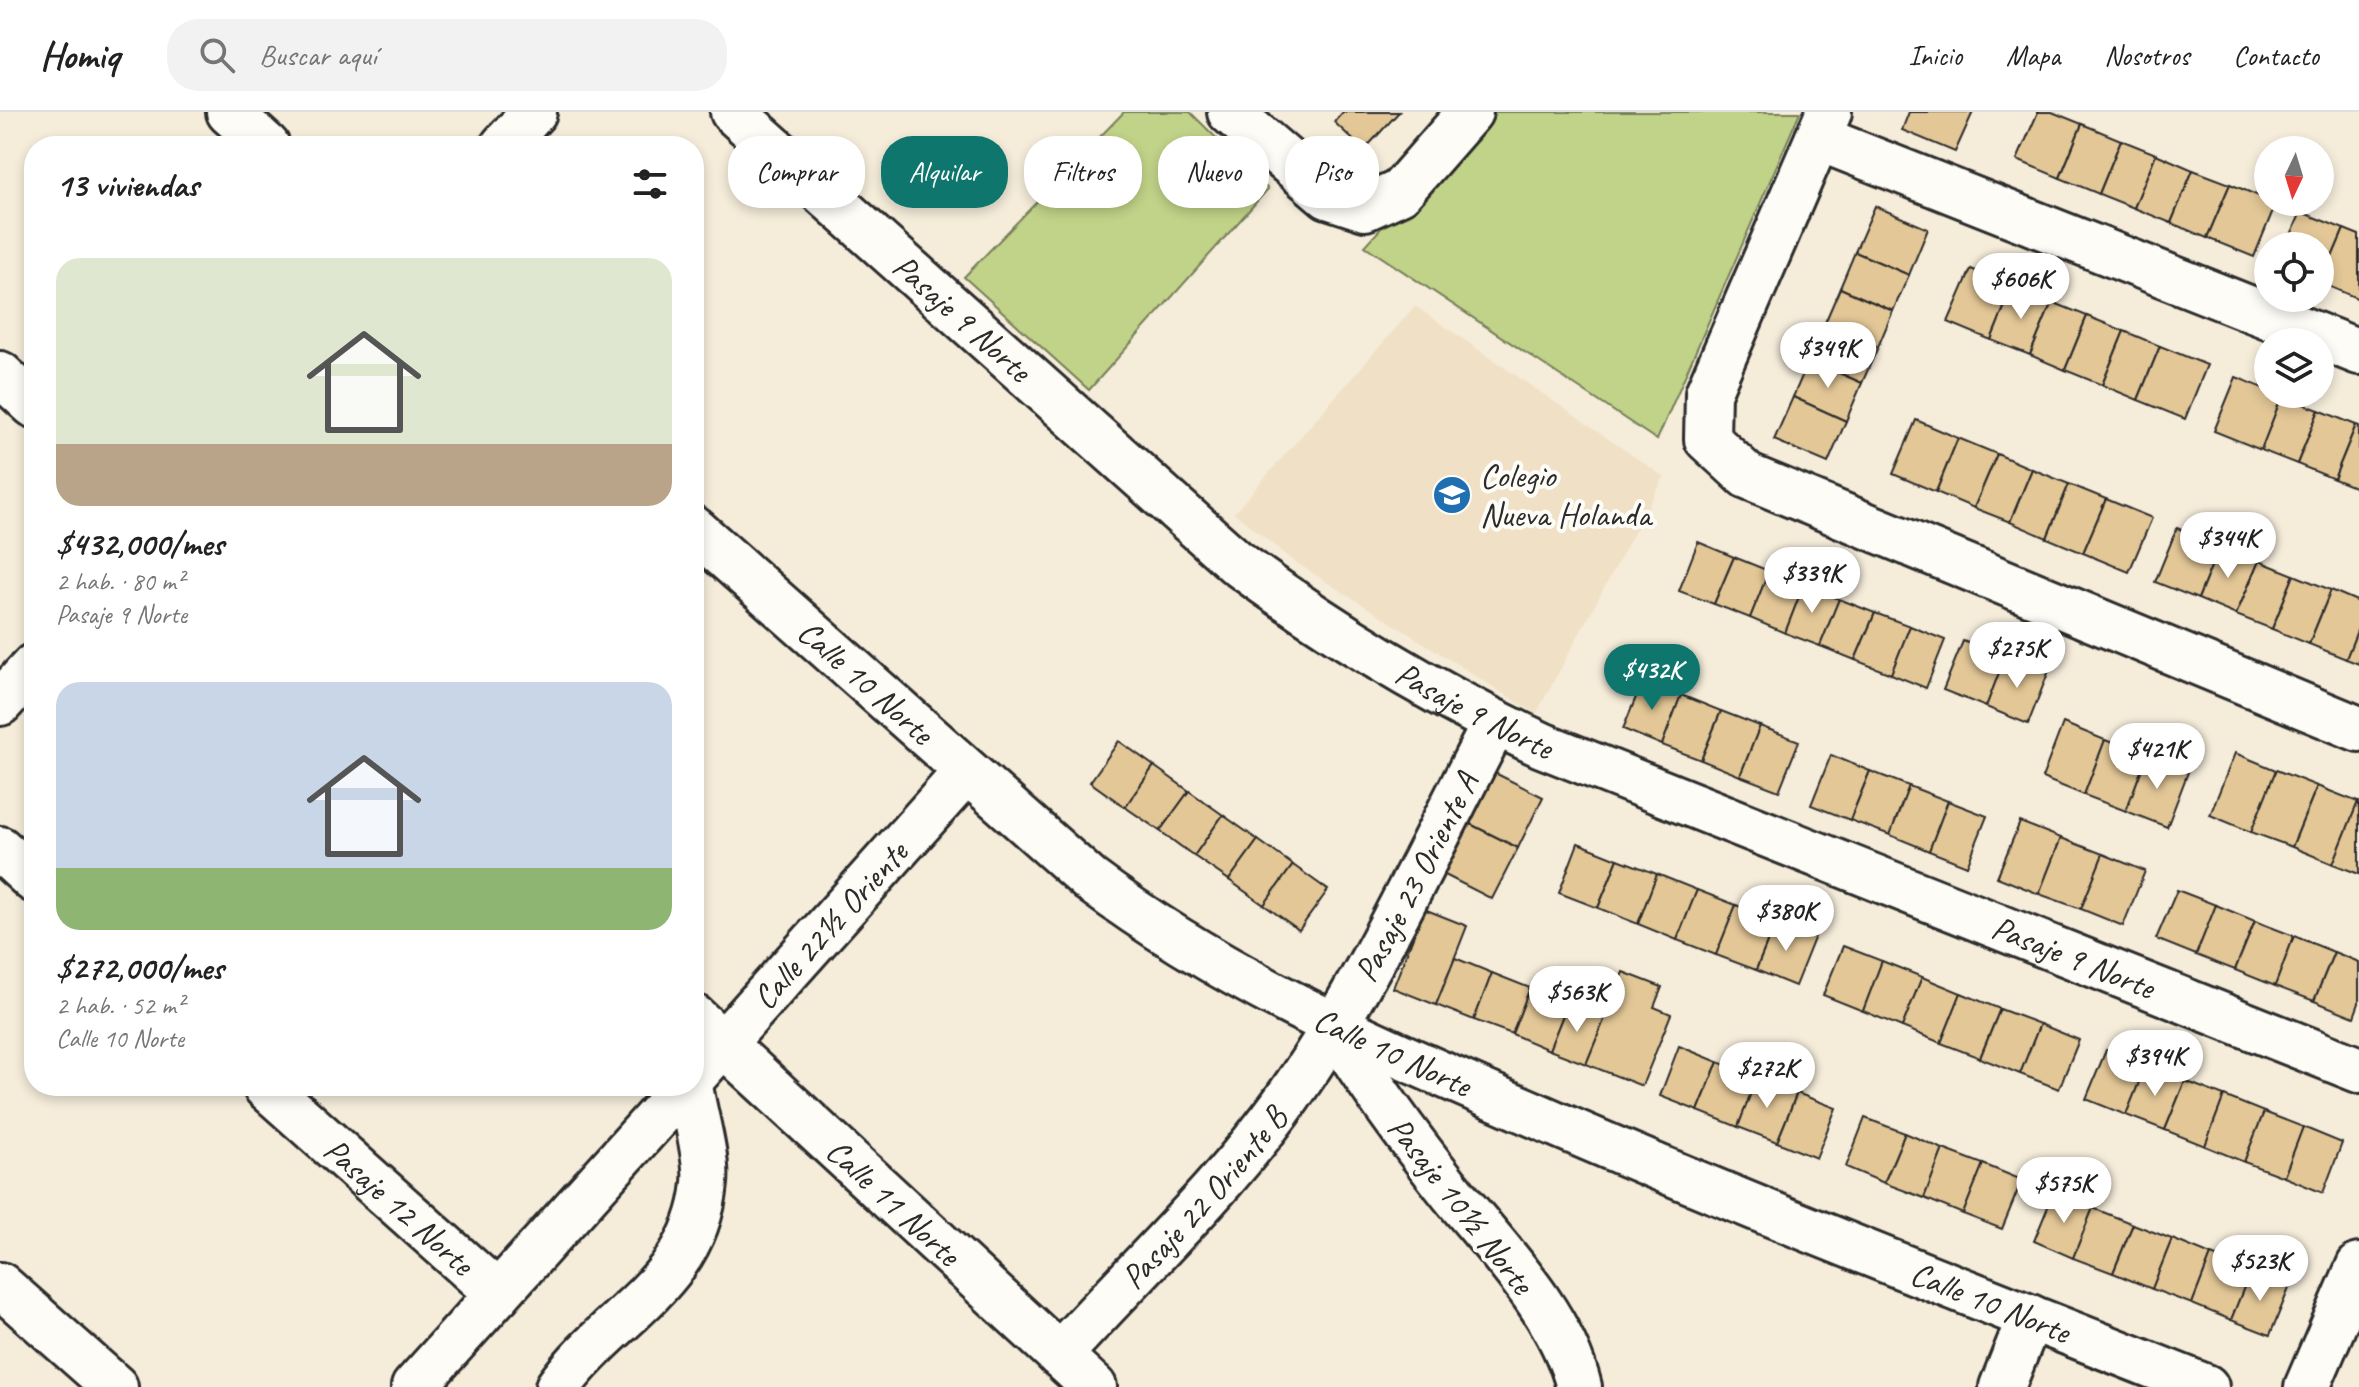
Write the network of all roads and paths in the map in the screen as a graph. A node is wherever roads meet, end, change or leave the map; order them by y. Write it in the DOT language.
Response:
graph roads {
  1 [pos="229,112"];
  2 [pos="534,112"];
  3 [pos="733,112"];
  4 [pos="1230,112"];
  5 [pos="1470,112"];
  6 [pos="1824,125"];
  7 [pos="256,136"];
  8 [pos="512,136"];
  9 [pos="2359,352"];
  10 [pos="0,374"];
  11 [pos="24,396"];
  12 [pos="704,538"];
  13 [pos="24,677"];
  14 [pos="0,703"];
  15 [pos="1495,723"];
  16 [pos="2359,729"];
  17 [pos="965,773"];
  18 [pos="0,849"];
  19 [pos="24,871"];
  20 [pos="1334,1027"];
  21 [pos="709,1030"];
  22 [pos="2359,1070"];
  23 [pos="276,1096"];
  24 [pos="678,1096"];
  25 [pos="689,1096"];
  26 [pos="2359,1266"];
  27 [pos="0,1285"];
  28 [pos="498,1294"];
  29 [pos="2030,1317"];
  30 [pos="1059,1355"];
  31 [pos="115,1387"];
  32 [pos="414,1387"];
  33 [pos="558,1387"];
  34 [pos="1094,1387"];
  35 [pos="1579,1387"];
  36 [pos="2002,1387"];
  37 [pos="2206,1387"];
  38 [pos="2307,1387"];
  1 -- 7 [label="street"];
  2 -- 8 [label="street"];
  3 -- 15 [label="street, Pasaje 9 Norte"];
  4 -- 5 [label="street"];
  6 -- 9 [label="street"];
  6 -- 16 [label="street"];
  10 -- 11 [label="street"];
  12 -- 17 [label="street, Calle 10 Norte"];
  13 -- 14 [label="street"];
  15 -- 20 [label="street, Pasaje 23 Oriente A"];
  15 -- 22 [label="street, Pasaje 9 Norte"];
  17 -- 20 [label="street, Calle 10 Norte"];
  17 -- 21 [label="street, Calle 22½ Oriente"];
  18 -- 19 [label="street"];
  20 -- 29 [label="street, Calle 10 Norte"];
  20 -- 30 [label="street, Pasaje 22 Oriente B"];
  20 -- 35 [label="street, Pasaje 10½ Norte"];
  21 -- 30 [label="street, Calle 11 Norte"];
  23 -- 28 [label="street, Pasaje 12 Norte"];
  24 -- 28 [label="street"];
  25 -- 33 [label="street"];
  26 -- 38 [label="street"];
  27 -- 31 [label="street"];
  28 -- 32 [label="street"];
  29 -- 36 [label="street"];
  29 -- 37 [label="street, Calle 10 Norte"];
  30 -- 34 [label="street, Calle 11 Norte"];
}
